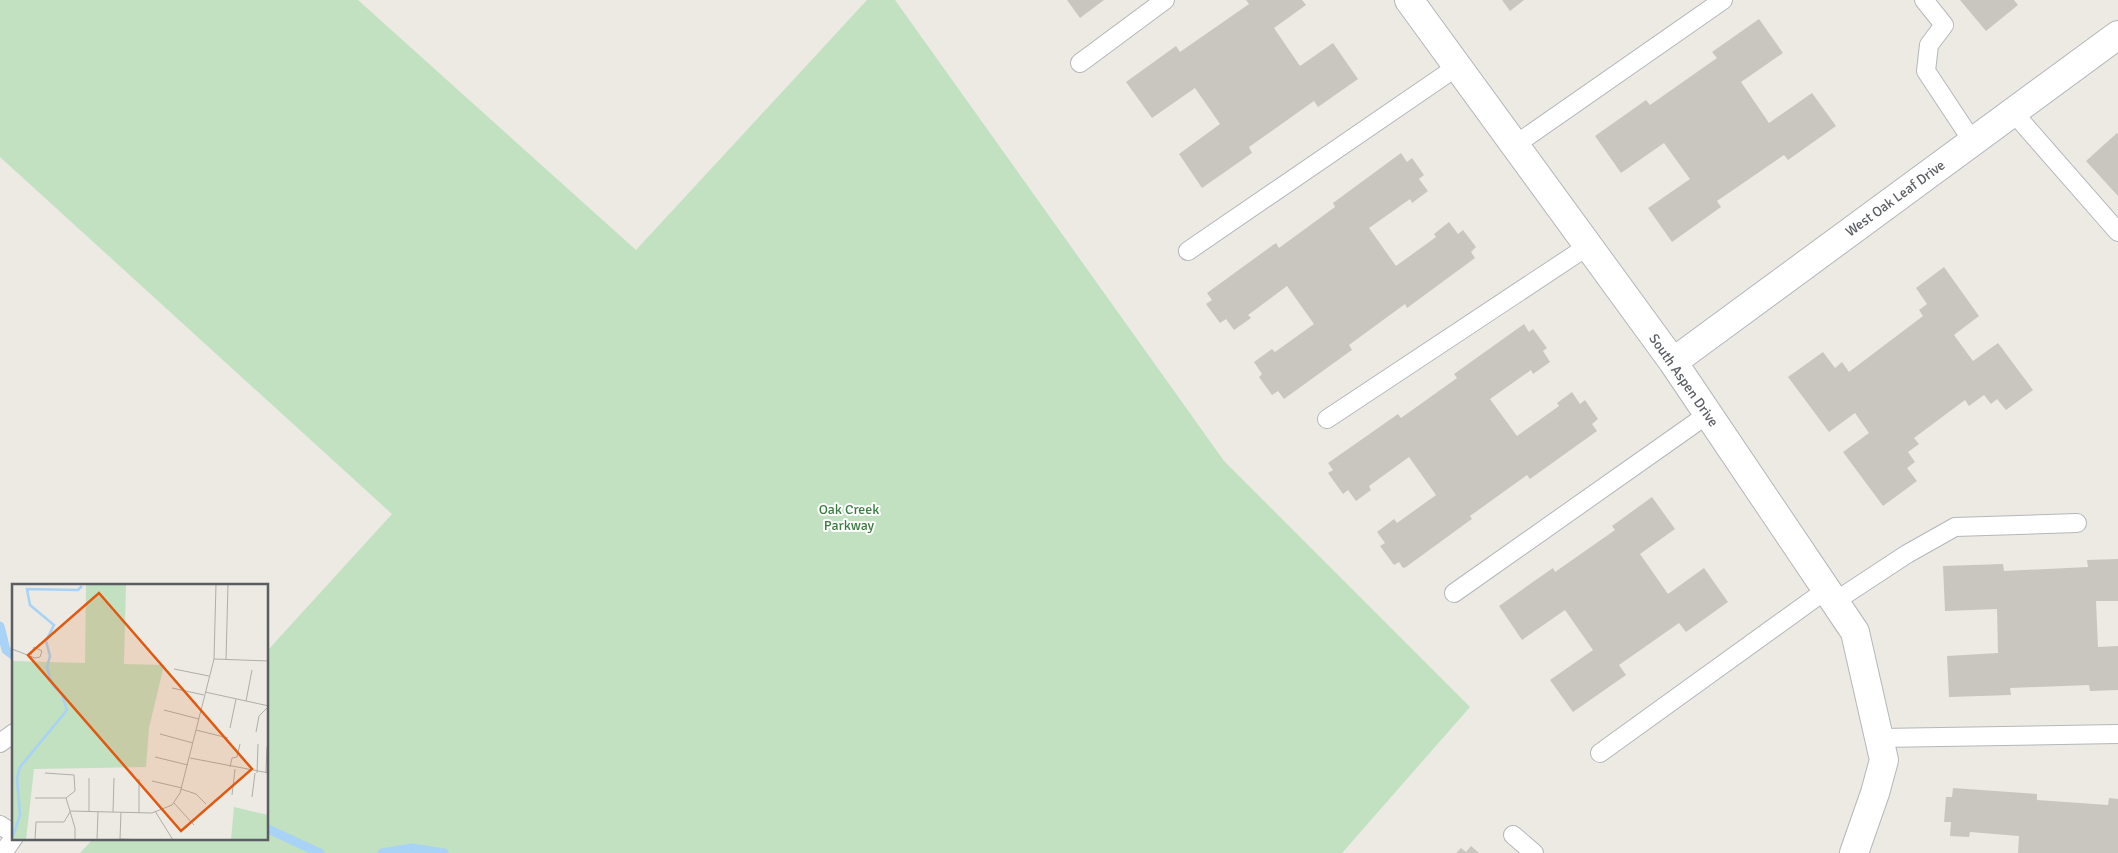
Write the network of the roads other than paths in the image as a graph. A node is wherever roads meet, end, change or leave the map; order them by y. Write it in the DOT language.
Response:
graph roads {
  1 [pos="1165,0"];
  2 [pos="1409,0"];
  3 [pos="1723,0"];
  4 [pos="1924,0"];
  5 [pos="2118,35"];
  6 [pos="1080,63"];
  7 [pos="1458,66"];
  8 [pos="2013,112"];
  9 [pos="1973,142"];
  10 [pos="1515,145"];
  11 [pos="2118,232"];
  12 [pos="1588,246"];
  13 [pos="1188,251"];
  14 [pos="1673,362"];
  15 [pos="1708,414"];
  16 [pos="1327,419"];
  17 [pos="2077,523"];
  18 [pos="1454,593"];
  19 [pos="1830,596"];
  20 [pos="12,734"];
  21 [pos="2118,734"];
  22 [pos="1880,738"];
  23 [pos="0,743"];
  24 [pos="1600,753"];
  25 [pos="0,826"];
  26 [pos="12,833"];
  27 [pos="1513,835"];
  28 [pos="12,840"];
  29 [pos="3,853"];
  30 [pos="1534,853"];
  31 [pos="1854,853"];
  1 -- 6 [label="lane"];
  2 -- 7 [label="street, South Aspen Drive"];
  3 -- 10 [label="lane"];
  4 -- 9 [label="lane"];
  5 -- 8 [label="street, West Oak Leaf Drive"];
  7 -- 10 [label="street, South Aspen Drive"];
  7 -- 13 [label="lane"];
  8 -- 9 [label="street, West Oak Leaf Drive"];
  8 -- 11 [label="lane"];
  9 -- 14 [label="street, West Oak Leaf Drive"];
  10 -- 12 [label="street, South Aspen Drive"];
  12 -- 14 [label="street, South Aspen Drive"];
  12 -- 16 [label="lane"];
  14 -- 15 [label="street, South Aspen Drive"];
  15 -- 18 [label="lane"];
  15 -- 19 [label="street, South Aspen Drive"];
  17 -- 19 [label="lane"];
  19 -- 22 [label="street, South Aspen Drive"];
  19 -- 24 [label="lane"];
  20 -- 23 [label="lane"];
  21 -- 22 [label="lane"];
  22 -- 31 [label="street, South Aspen Drive"];
  25 -- 26 [label="lane"];
  27 -- 30 [label="lane"];
  28 -- 29 [label="lane"];
}
